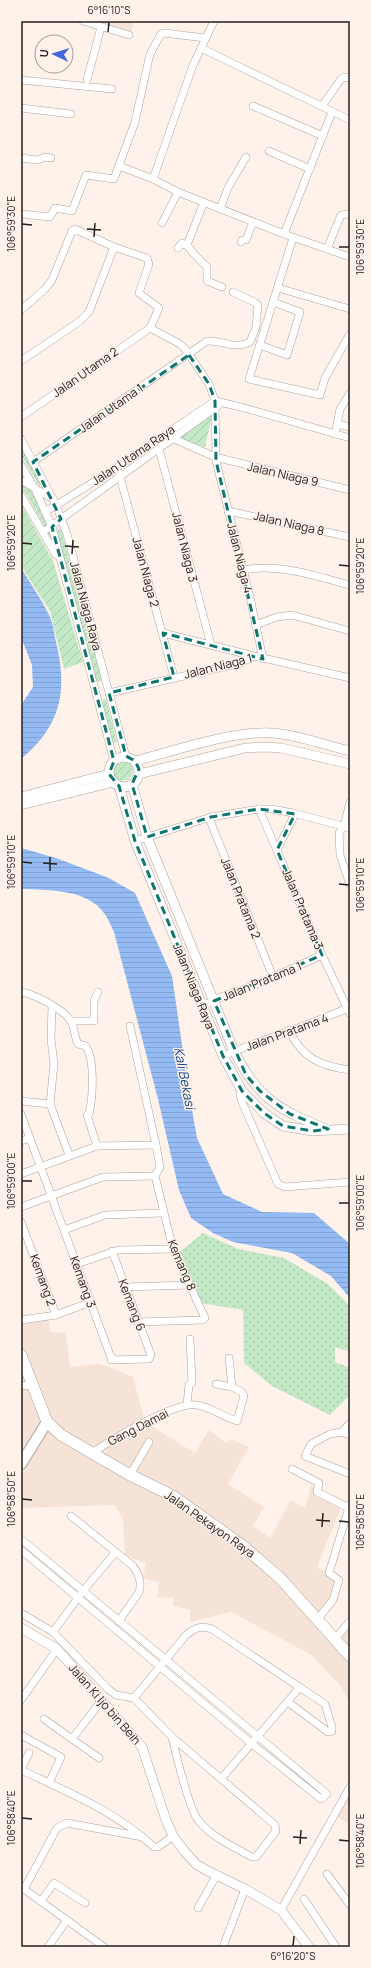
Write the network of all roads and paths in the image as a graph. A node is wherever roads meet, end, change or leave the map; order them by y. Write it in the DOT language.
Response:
graph roads {
  1 [pos="83,21"];
  2 [pos="214,21"];
  3 [pos="101,27"];
  4 [pos="129,35"];
  5 [pos="205,38"];
  6 [pos="201,48"];
  7 [pos="350,78"];
  8 [pos="21,80"];
  9 [pos="87,80"];
  10 [pos="112,89"];
  11 [pos="253,106"];
  12 [pos="322,106"];
  13 [pos="21,108"];
  14 [pos="332,112"];
  15 [pos="71,114"];
  16 [pos="350,120"];
  17 [pos="323,136"];
  18 [pos="269,151"];
  19 [pos="246,157"];
  20 [pos="21,158"];
  21 [pos="51,158"];
  22 [pos="119,166"];
  23 [pos="310,169"];
  24 [pos="153,179"];
  25 [pos="178,192"];
  26 [pos="204,202"];
  27 [pos="220,209"];
  28 [pos="21,214"];
  29 [pos="350,214"];
  30 [pos="253,222"];
  31 [pos="162,223"];
  32 [pos="284,234"];
  33 [pos="294,238"];
  34 [pos="241,242"];
  35 [pos="187,246"];
  36 [pos="114,247"];
  37 [pos="178,248"];
  38 [pos="327,249"];
  39 [pos="350,257"];
  40 [pos="222,287"];
  41 [pos="278,288"];
  42 [pos="233,292"];
  43 [pos="273,302"];
  44 [pos="350,309"];
  45 [pos="21,310"];
  46 [pos="150,328"];
  47 [pos="350,334"];
  48 [pos="260,345"];
  49 [pos="189,354"];
  50 [pos="21,361"];
  51 [pos="350,393"];
  52 [pos="217,404"];
  53 [pos="21,417"];
  54 [pos="337,424"];
  55 [pos="350,427"];
  56 [pos="335,434"];
  57 [pos="172,438"];
  58 [pos="350,438"];
  59 [pos="21,439"];
  60 [pos="158,449"];
  61 [pos="215,457"];
  62 [pos="34,462"];
  63 [pos="21,465"];
  64 [pos="117,467"];
  65 [pos="120,475"];
  66 [pos="21,480"];
  67 [pos="35,489"];
  68 [pos="350,490"];
  69 [pos="21,495"];
  70 [pos="54,502"];
  71 [pos="228,510"];
  72 [pos="45,512"];
  73 [pos="61,519"];
  74 [pos="52,527"];
  75 [pos="43,532"];
  76 [pos="350,537"];
  77 [pos="60,562"];
  78 [pos="243,570"];
  79 [pos="350,585"];
  80 [pos="255,625"];
  81 [pos="350,631"];
  82 [pos="163,633"];
  83 [pos="211,645"];
  84 [pos="254,656"];
  85 [pos="263,658"];
  86 [pos="174,677"];
  87 [pos="350,678"];
  88 [pos="109,693"];
  89 [pos="350,751"];
  90 [pos="126,757"];
  91 [pos="114,761"];
  92 [pos="135,761"];
  93 [pos="350,764"];
  94 [pos="139,774"];
  95 [pos="114,781"];
  96 [pos="132,784"];
  97 [pos="21,797"];
  98 [pos="350,802"];
  99 [pos="21,805"];
  100 [pos="259,810"];
  101 [pos="295,814"];
  102 [pos="209,818"];
  103 [pos="347,827"];
  104 [pos="147,837"];
  105 [pos="135,841"];
  106 [pos="277,850"];
  107 [pos="350,885"];
  108 [pos="322,955"];
  109 [pos="273,977"];
  110 [pos="22,992"];
  111 [pos="98,992"];
  112 [pos="214,1002"];
  113 [pos="52,1006"];
  114 [pos="202,1006"];
  115 [pos="349,1010"];
  116 [pos="71,1021"];
  117 [pos="130,1026"];
  118 [pos="289,1030"];
  119 [pos="234,1051"];
  120 [pos="223,1056"];
  121 [pos="350,1070"];
  122 [pos="242,1091"];
  123 [pos="21,1101"];
  124 [pos="50,1104"];
  125 [pos="21,1114"];
  126 [pos="350,1128"];
  127 [pos="328,1129"];
  128 [pos="30,1138"];
  129 [pos="21,1142"];
  130 [pos="156,1145"];
  131 [pos="97,1146"];
  132 [pos="69,1155"];
  133 [pos="40,1166"];
  134 [pos="21,1174"];
  135 [pos="155,1176"];
  136 [pos="350,1182"];
  137 [pos="51,1196"];
  138 [pos="21,1207"];
  139 [pos="163,1213"];
  140 [pos="21,1222"];
  141 [pos="64,1230"];
  142 [pos="173,1249"];
  143 [pos="112,1251"];
  144 [pos="77,1264"];
  145 [pos="190,1285"];
  146 [pos="125,1286"];
  147 [pos="90,1302"];
  148 [pos="56,1315"];
  149 [pos="21,1320"];
  150 [pos="138,1322"];
  151 [pos="190,1339"];
  152 [pos="21,1355"];
  153 [pos="229,1358"];
  154 [pos="150,1359"];
  155 [pos="216,1384"];
  156 [pos="26,1385"];
  157 [pos="232,1387"];
  158 [pos="187,1404"];
  159 [pos="47,1422"];
  160 [pos="350,1424"];
  161 [pos="342,1432"];
  162 [pos="350,1435"];
  163 [pos="149,1442"];
  164 [pos="92,1453"];
  165 [pos="21,1464"];
  166 [pos="292,1469"];
  167 [pos="350,1474"];
  168 [pos="130,1475"];
  169 [pos="349,1506"];
  170 [pos="71,1516"];
  171 [pos="21,1539"];
  172 [pos="21,1550"];
  173 [pos="115,1553"];
  174 [pos="82,1592"];
  175 [pos="77,1598"];
  176 [pos="21,1613"];
  177 [pos="317,1620"];
  178 [pos="119,1621"];
  179 [pos="350,1621"];
  180 [pos="21,1628"];
  181 [pos="53,1632"];
  182 [pos="335,1639"];
  183 [pos="57,1649"];
  184 [pos="350,1656"];
  185 [pos="165,1659"];
  186 [pos="159,1666"];
  187 [pos="300,1687"];
  188 [pos="134,1698"];
  189 [pos="21,1700"];
  190 [pos="102,1700"];
  191 [pos="288,1702"];
  192 [pos="44,1719"];
  193 [pos="21,1735"];
  194 [pos="172,1737"];
  195 [pos="257,1737"];
  196 [pos="72,1739"];
  197 [pos="251,1743"];
  198 [pos="29,1753"];
  199 [pos="98,1758"];
  200 [pos="21,1769"];
  201 [pos="221,1779"];
  202 [pos="49,1783"];
  203 [pos="350,1787"];
  204 [pos="172,1836"];
  205 [pos="144,1838"];
  206 [pos="327,1874"];
  207 [pos="216,1876"];
  208 [pos="23,1888"];
  209 [pos="245,1890"];
  210 [pos="304,1899"];
  211 [pos="41,1901"];
  212 [pos="85,1903"];
  213 [pos="350,1905"];
  214 [pos="198,1908"];
  215 [pos="281,1910"];
  216 [pos="67,1920"];
  217 [pos="225,1946"];
  218 [pos="48,1947"];
  219 [pos="104,1947"];
  220 [pos="309,1947"];
  221 [pos="336,1947"];
  1 -- 3 [label="street"];
  2 -- 5 [label="street"];
  3 -- 4 [label="street"];
  3 -- 9 [label="street"];
  5 -- 6 [label="street"];
  5 -- 22 [label="street"];
  6 -- 12 [label="street"];
  6 -- 24 [label="street"];
  7 -- 12 [label="street"];
  8 -- 10 [label="street"];
  11 -- 17 [label="street"];
  12 -- 14 [label="street"];
  13 -- 15 [label="street"];
  14 -- 16 [label="street"];
  14 -- 17 [label="street"];
  17 -- 23 [label="street"];
  18 -- 23 [label="street"];
  19 -- 27 [label="street"];
  20 -- 21 [label="street"];
  22 -- 24 [label="street"];
  22 -- 28 [label="street"];
  23 -- 32 [label="street"];
  24 -- 25 [label="street"];
  25 -- 26 [label="street"];
  25 -- 31 [label="street"];
  26 -- 27 [label="street"];
  26 -- 35 [label="street"];
  27 -- 30 [label="street"];
  29 -- 38 [label="street"];
  30 -- 32 [label="street"];
  30 -- 34 [label="street"];
  32 -- 33 [label="street"];
  33 -- 38 [label="street"];
  33 -- 41 [label="street"];
  35 -- 37 [label="street"];
  35 -- 40 [label="street"];
  36 -- 45 [label="street"];
  36 -- 46 [label="street"];
  36 -- 50 [label="street"];
  38 -- 39 [label="street"];
  41 -- 43 [label="street"];
  41 -- 44 [label="street"];
  42 -- 49 [label="street, Jalan Utama 1"];
  43 -- 48 [label="street"];
  43 -- 48 [label="street"];
  46 -- 49 [label="street"];
  46 -- 53 [label="street, Jalan Utama 2"];
  47 -- 48 [label="street"];
  49 -- 52 [label="street"];
  49 -- 62 [label="street, Jalan Utama 1"];
  51 -- 54 [label="street"];
  52 -- 56 [label="street"];
  52 -- 57 [label="street"];
  52 -- 61 [label="street, Jalan Niaga 4"];
  52 -- 64 [label="street, Jalan Utama Raya"];
  54 -- 55 [label="street"];
  54 -- 56 [label="street"];
  56 -- 58 [label="street"];
  57 -- 60 [label="street"];
  57 -- 61 [label="street, Jalan Niaga 9"];
  59 -- 62 [label="street, Jalan Niaga Raya"];
  60 -- 65 [label="street"];
  60 -- 83 [label="street, Jalan Niaga 3"];
  61 -- 68 [label="street, Jalan Niaga 9"];
  61 -- 71 [label="street, Jalan Niaga 4"];
  62 -- 70 [label="street, Jalan Niaga Raya"];
  63 -- 67 [label="street"];
  64 -- 65 [label="street, Jalan Niaga 2"];
  64 -- 70 [label="street, Jalan Utama Raya"];
  65 -- 73 [label="street"];
  65 -- 82 [label="street, Jalan Niaga 2"];
  66 -- 67 [label="street"];
  67 -- 70 [label="street"];
  67 -- 72 [label="street"];
  69 -- 75 [label="street"];
  70 -- 72 [label="street, Jalan Utama Raya"];
  70 -- 73 [label="street, Jalan Niaga Raya"];
  71 -- 76 [label="street, Jalan Niaga 8"];
  71 -- 78 [label="street, Jalan Niaga 4"];
  72 -- 74 [label="street"];
  73 -- 74 [label="street"];
  73 -- 88 [label="street, Jalan Niaga Raya"];
  74 -- 75 [label="street"];
  74 -- 77 [label="street"];
  75 -- 77 [label="street"];
  77 -- 91 [label="street, Jalan Niaga Raya"];
  78 -- 79 [label="street"];
  78 -- 80 [label="street, Jalan Niaga 4"];
  80 -- 81 [label="street"];
  80 -- 85 [label="street, Jalan Niaga 4"];
  82 -- 83 [label="street"];
  82 -- 86 [label="street, Jalan Niaga 2"];
  83 -- 84 [label="street"];
  84 -- 85 [label="street, Jalan Niaga 1"];
  84 -- 86 [label="street, Jalan Niaga 1"];
  85 -- 87 [label="street, Jalan Niaga 1"];
  86 -- 88 [label="street, Jalan Niaga 1"];
  88 -- 90 [label="street, Jalan Niaga Raya"];
  89 -- 92 [label="street"];
  90 -- 91 [label="street"];
  90 -- 92 [label="street"];
  91 -- 95 [label="street"];
  92 -- 94 [label="street"];
  93 -- 94 [label="street"];
  94 -- 96 [label="street"];
  95 -- 96 [label="street"];
  95 -- 97 [label="street"];
  95 -- 99 [label="street"];
  95 -- 105 [label="street, Jalan Niaga Raya"];
  96 -- 104 [label="street, Jalan Niaga Raya"];
  98 -- 103 [label="street"];
  100 -- 101 [label="street"];
  100 -- 102 [label="street"];
  100 -- 106 [label="street, Jalan Pratama 3"];
  101 -- 103 [label="street"];
  101 -- 106 [label="street"];
  102 -- 104 [label="street"];
  102 -- 109 [label="street, Jalan Pratama 2"];
  103 -- 107 [label="street"];
  104 -- 105 [label="street"];
  104 -- 112 [label="street, Jalan Niaga Raya"];
  105 -- 114 [label="street, Jalan Niaga Raya"];
  106 -- 108 [label="street, Jalan Pratama 3"];
  108 -- 109 [label="street, Jalan Pratama 1"];
  108 -- 115 [label="street, Jalan Pratama 3"];
  109 -- 112 [label="street, Jalan Pratama 1"];
  110 -- 113 [label="street"];
  111 -- 116 [label="street"];
  112 -- 114 [label="street, Jalan Pratama 1"];
  112 -- 119 [label="street, Jalan Niaga Raya"];
  113 -- 116 [label="street"];
  113 -- 124 [label="street"];
  114 -- 120 [label="street, Jalan Niaga Raya"];
  115 -- 118 [label="street, Jalan Pratama 4"];
  116 -- 131 [label="street"];
  117 -- 130 [label="street, Kemang 8"];
  118 -- 119 [label="street, Jalan Pratama 4"];
  118 -- 121 [label="street"];
  119 -- 120 [label="street, Jalan Pratama 4"];
  119 -- 127 [label="street, Jalan Niaga Raya"];
  120 -- 122 [label="street, Jalan Niaga Raya"];
  122 -- 127 [label="street, Jalan Niaga Raya"];
  122 -- 136 [label="street"];
  123 -- 124 [label="street"];
  124 -- 132 [label="street"];
  125 -- 128 [label="street, Kemang 3"];
  126 -- 127 [label="street, Jalan Niaga Raya"];
  128 -- 129 [label="street"];
  128 -- 133 [label="street, Kemang 3"];
  130 -- 131 [label="street"];
  130 -- 135 [label="street, Kemang 8"];
  131 -- 132 [label="street"];
  132 -- 133 [label="street"];
  133 -- 134 [label="street"];
  133 -- 137 [label="street, Kemang 3"];
  135 -- 137 [label="street"];
  135 -- 139 [label="street, Kemang 8"];
  137 -- 138 [label="street"];
  137 -- 141 [label="street, Kemang 3"];
  139 -- 141 [label="street"];
  139 -- 142 [label="street, Kemang 8"];
  140 -- 148 [label="street, Kemang 2"];
  141 -- 144 [label="street, Kemang 3"];
  142 -- 143 [label="street"];
  142 -- 145 [label="street, Kemang 8"];
  143 -- 144 [label="street"];
  143 -- 146 [label="street, Kemang 6"];
  144 -- 147 [label="street, Kemang 3"];
  145 -- 146 [label="street"];
  145 -- 150 [label="street, Kemang 8"];
  146 -- 150 [label="street, Kemang 6"];
  147 -- 148 [label="street, Kemang 2"];
  147 -- 154 [label="street, Kemang 3"];
  148 -- 149 [label="street, Kemang 2"];
  150 -- 154 [label="street, Kemang 6"];
  151 -- 158 [label="street"];
  152 -- 156 [label="main road, Jalan Pekayon Raya"];
  153 -- 157 [label="street"];
  155 -- 157 [label="street"];
  156 -- 159 [label="main road, Jalan Pekayon Raya"];
  157 -- 158 [label="street"];
  158 -- 164 [label="street, Gang Damai"];
  159 -- 164 [label="main road, Jalan Pekayon Raya"];
  159 -- 165 [label="main road"];
  160 -- 161 [label="street"];
  161 -- 162 [label="street"];
  161 -- 167 [label="street"];
  163 -- 168 [label="street"];
  164 -- 168 [label="main road, Jalan Pekayon Raya"];
  166 -- 169 [label="street"];
  168 -- 177 [label="main road, Jalan Pekayon Raya"];
  169 -- 177 [label="street"];
  170 -- 173 [label="street"];
  171 -- 174 [label="street"];
  172 -- 175 [label="street"];
  173 -- 174 [label="street"];
  173 -- 178 [label="street"];
  174 -- 175 [label="street"];
  174 -- 178 [label="street"];
  175 -- 181 [label="street"];
  175 -- 186 [label="street"];
  176 -- 181 [label="street"];
  177 -- 182 [label="main road, Jalan Pekayon Raya"];
  178 -- 185 [label="street"];
  179 -- 182 [label="street"];
  180 -- 183 [label="street, Jalan Ki Ijo bin Beih"];
  181 -- 188 [label="street"];
  182 -- 184 [label="main road, Jalan Pekayon Raya"];
  183 -- 189 [label="street"];
  183 -- 190 [label="street, Jalan Ki Ijo bin Beih"];
  185 -- 186 [label="street"];
  185 -- 187 [label="street"];
  185 -- 195 [label="street"];
  186 -- 188 [label="street"];
  186 -- 197 [label="street"];
  187 -- 191 [label="street"];
  187 -- 191 [label="street"];
  188 -- 194 [label="street"];
  190 -- 196 [label="street"];
  190 -- 204 [label="street, Jalan Ki Ijo bin Beih"];
  191 -- 195 [label="street"];
  192 -- 196 [label="street"];
  193 -- 202 [label="street"];
  194 -- 201 [label="street"];
  194 -- 201 [label="street"];
  195 -- 197 [label="street"];
  195 -- 197 [label="street"];
  196 -- 199 [label="street"];
  197 -- 201 [label="street"];
  198 -- 200 [label="street"];
  200 -- 202 [label="street"];
  202 -- 205 [label="street"];
  203 -- 215 [label="street"];
  204 -- 205 [label="street"];
  204 -- 207 [label="street, Jalan Ki Ijo bin Beih"];
  205 -- 208 [label="street"];
  206 -- 213 [label="street"];
  207 -- 209 [label="street, Jalan Ki Ijo bin Beih"];
  207 -- 214 [label="street"];
  208 -- 211 [label="street"];
  209 -- 215 [label="street, Jalan Ki Ijo bin Beih"];
  209 -- 217 [label="street"];
  210 -- 221 [label="street"];
  211 -- 212 [label="street"];
  211 -- 216 [label="street"];
  215 -- 220 [label="street, Jalan Ki Ijo bin Beih"];
  216 -- 218 [label="street"];
  216 -- 219 [label="street"];
}
